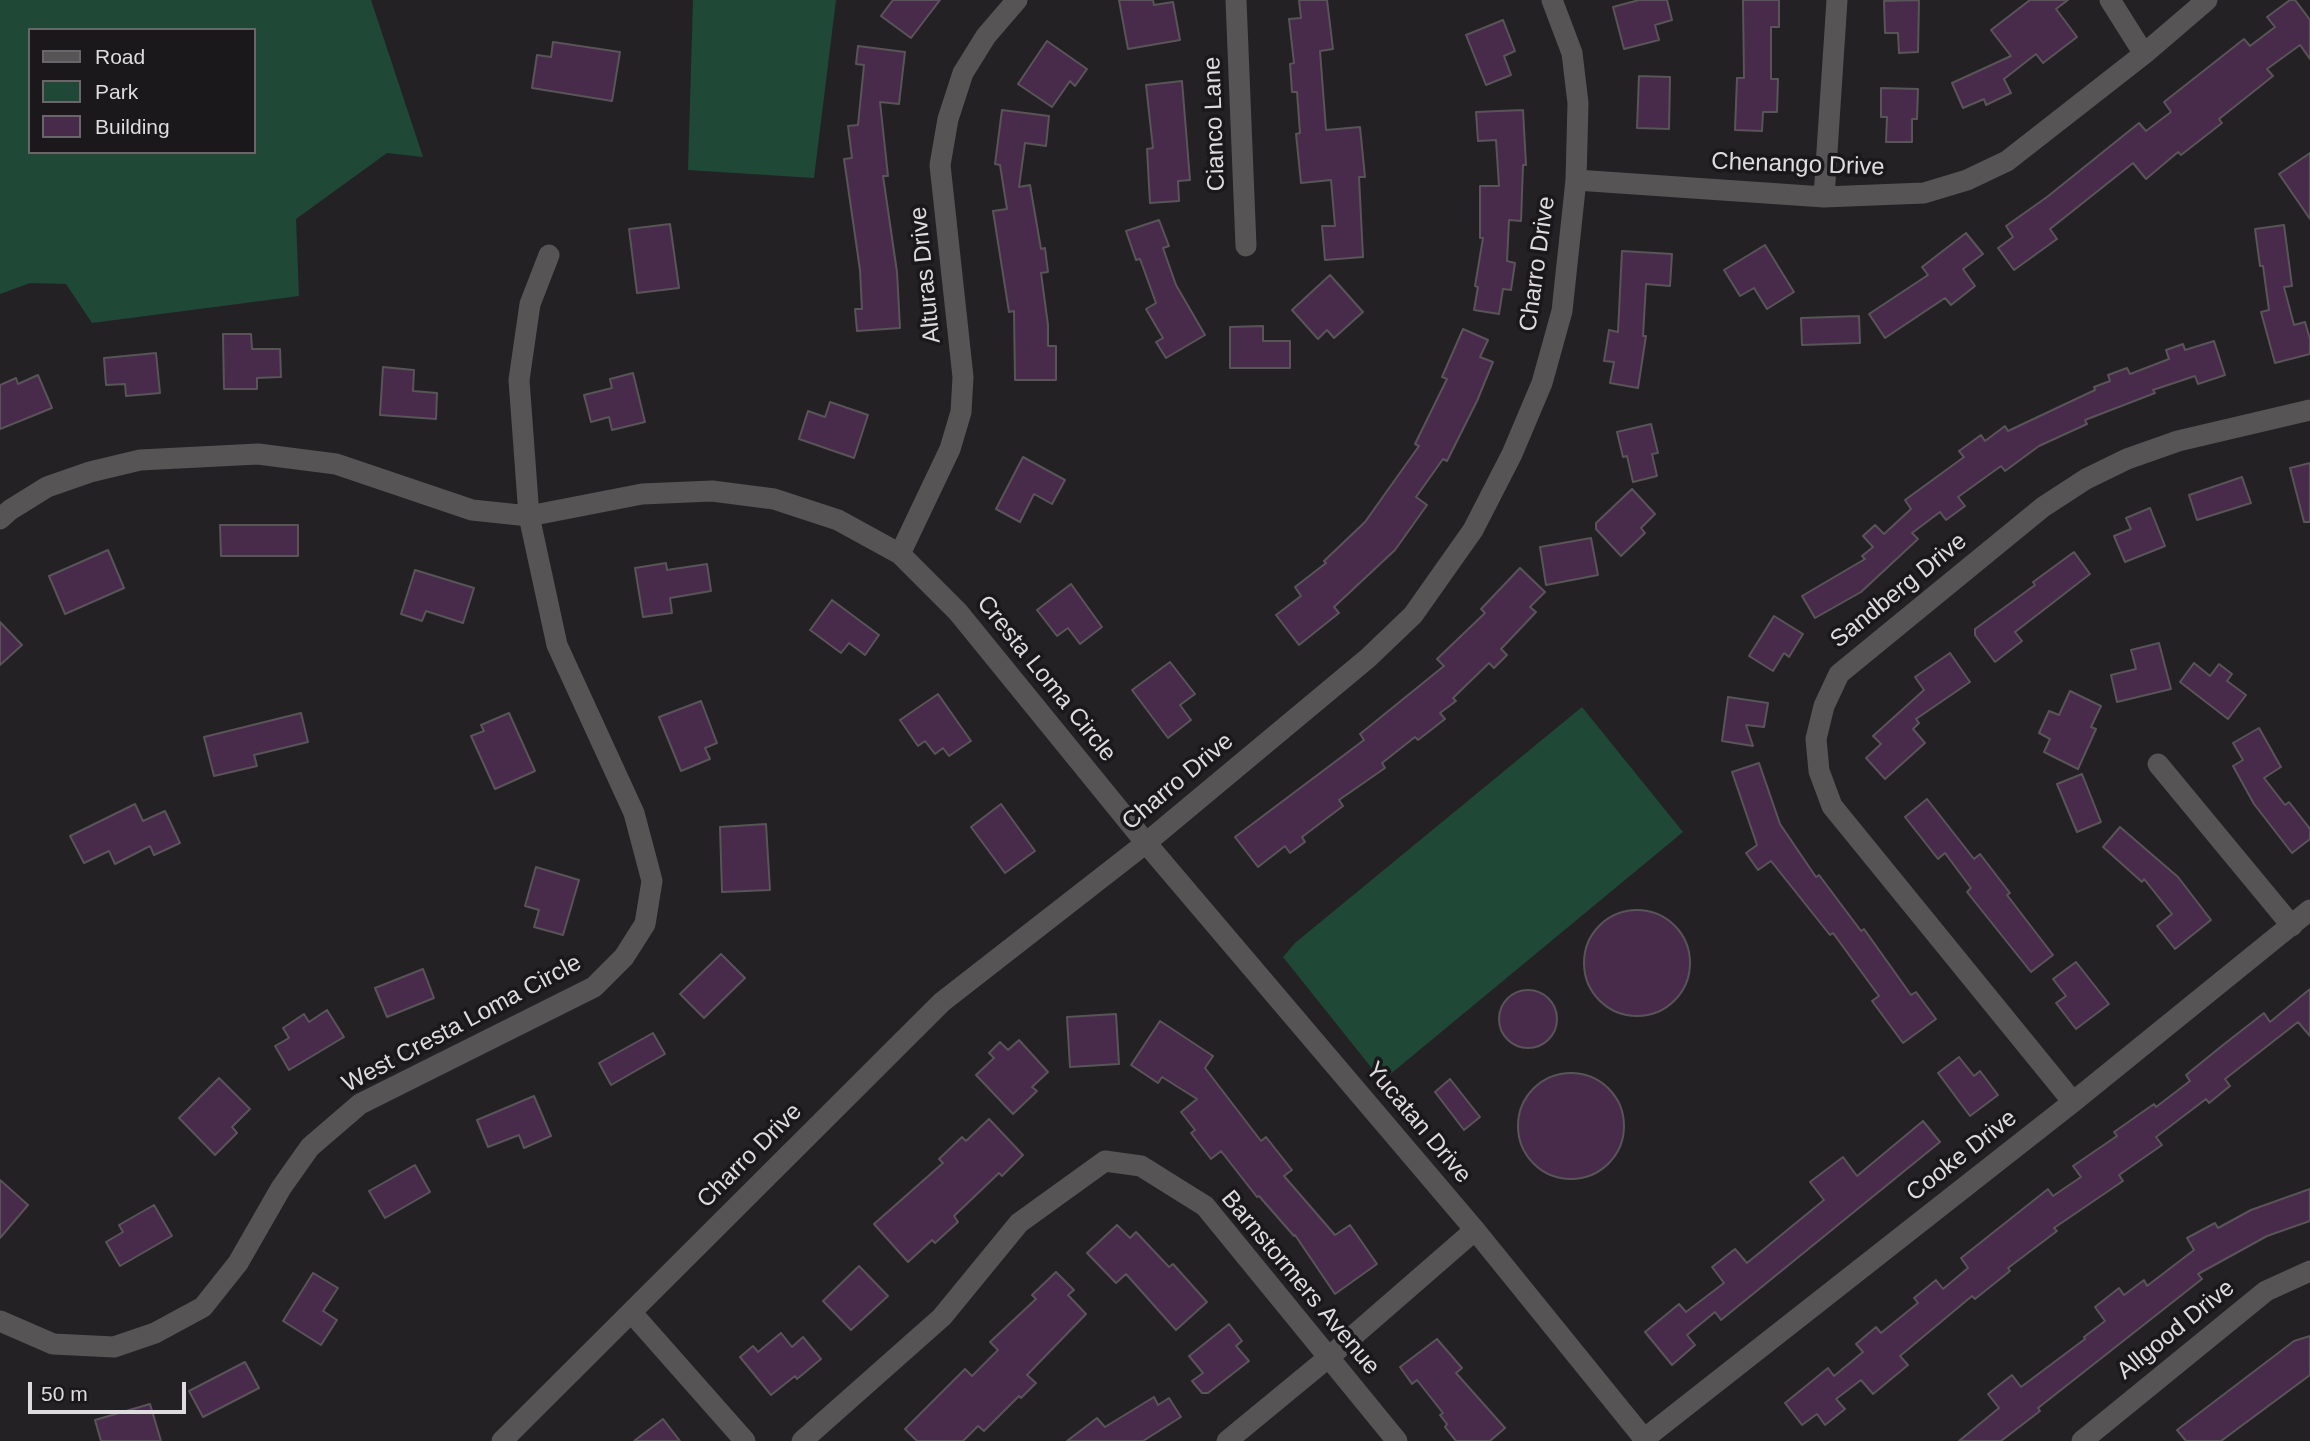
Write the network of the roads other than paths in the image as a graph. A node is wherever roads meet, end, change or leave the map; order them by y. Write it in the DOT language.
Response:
graph roads {
  1 [pos="1017,0"];
  2 [pos="1236,0"];
  3 [pos="1552,0"];
  4 [pos="1836,0"];
  5 [pos="2110,0"];
  6 [pos="2207,0"];
  7 [pos="2144,54"];
  8 [pos="1576,180"];
  9 [pos="1824,197"];
  10 [pos="1246,246"];
  11 [pos="549,255"];
  12 [pos="2310,410"];
  13 [pos="529,516"];
  14 [pos="0,519"];
  15 [pos="900,554"];
  16 [pos="2158,764"];
  17 [pos="1146,843"];
  18 [pos="2310,910"];
  19 [pos="2292,926"];
  20 [pos="2073,1102"];
  21 [pos="1475,1230"];
  22 [pos="2310,1271"];
  23 [pos="631,1312"];
  24 [pos="2,1326"];
  25 [pos="1329,1357"];
  26 [pos="1645,1440"];
  27 [pos="502,1441"];
  28 [pos="745,1441"];
  29 [pos="802,1441"];
  30 [pos="1227,1441"];
  31 [pos="1397,1441"];
  32 [pos="2082,1441"];
  1 -- 15 [label="street, Alturas Drive"];
  2 -- 10 [label="street, Cianco Lane"];
  3 -- 8 [label="street, Charro Drive"];
  4 -- 9 [label="street"];
  5 -- 7 [label="street"];
  6 -- 7 [label="street, Chenango Drive"];
  7 -- 9 [label="street, Chenango Drive"];
  8 -- 9 [label="street, Chenango Drive"];
  8 -- 17 [label="street, Charro Drive"];
  11 -- 13 [label="street, West Cresta Loma Circle"];
  12 -- 20 [label="street, Sandberg Drive"];
  13 -- 14 [label="street, Cresta Loma Circle"];
  13 -- 15 [label="street, Cresta Loma Circle"];
  13 -- 24 [label="street, West Cresta Loma Circle"];
  15 -- 17 [label="street, Cresta Loma Circle"];
  16 -- 19 [label="street"];
  17 -- 21 [label="street, Yucatan Drive"];
  17 -- 23 [label="street, Charro Drive"];
  18 -- 19 [label="street, Cooke Drive"];
  19 -- 20 [label="street, Cooke Drive"];
  20 -- 26 [label="street, Cooke Drive"];
  21 -- 25 [label="street"];
  21 -- 26 [label="street, Yucatan Drive"];
  22 -- 32 [label="street, Allgood Drive"];
  23 -- 27 [label="street, Charro Drive"];
  23 -- 28 [label="street"];
  25 -- 29 [label="street, Barnstormers Avenue"];
  25 -- 30 [label="street"];
  25 -- 31 [label="street, Barnstormers Avenue"];
}
